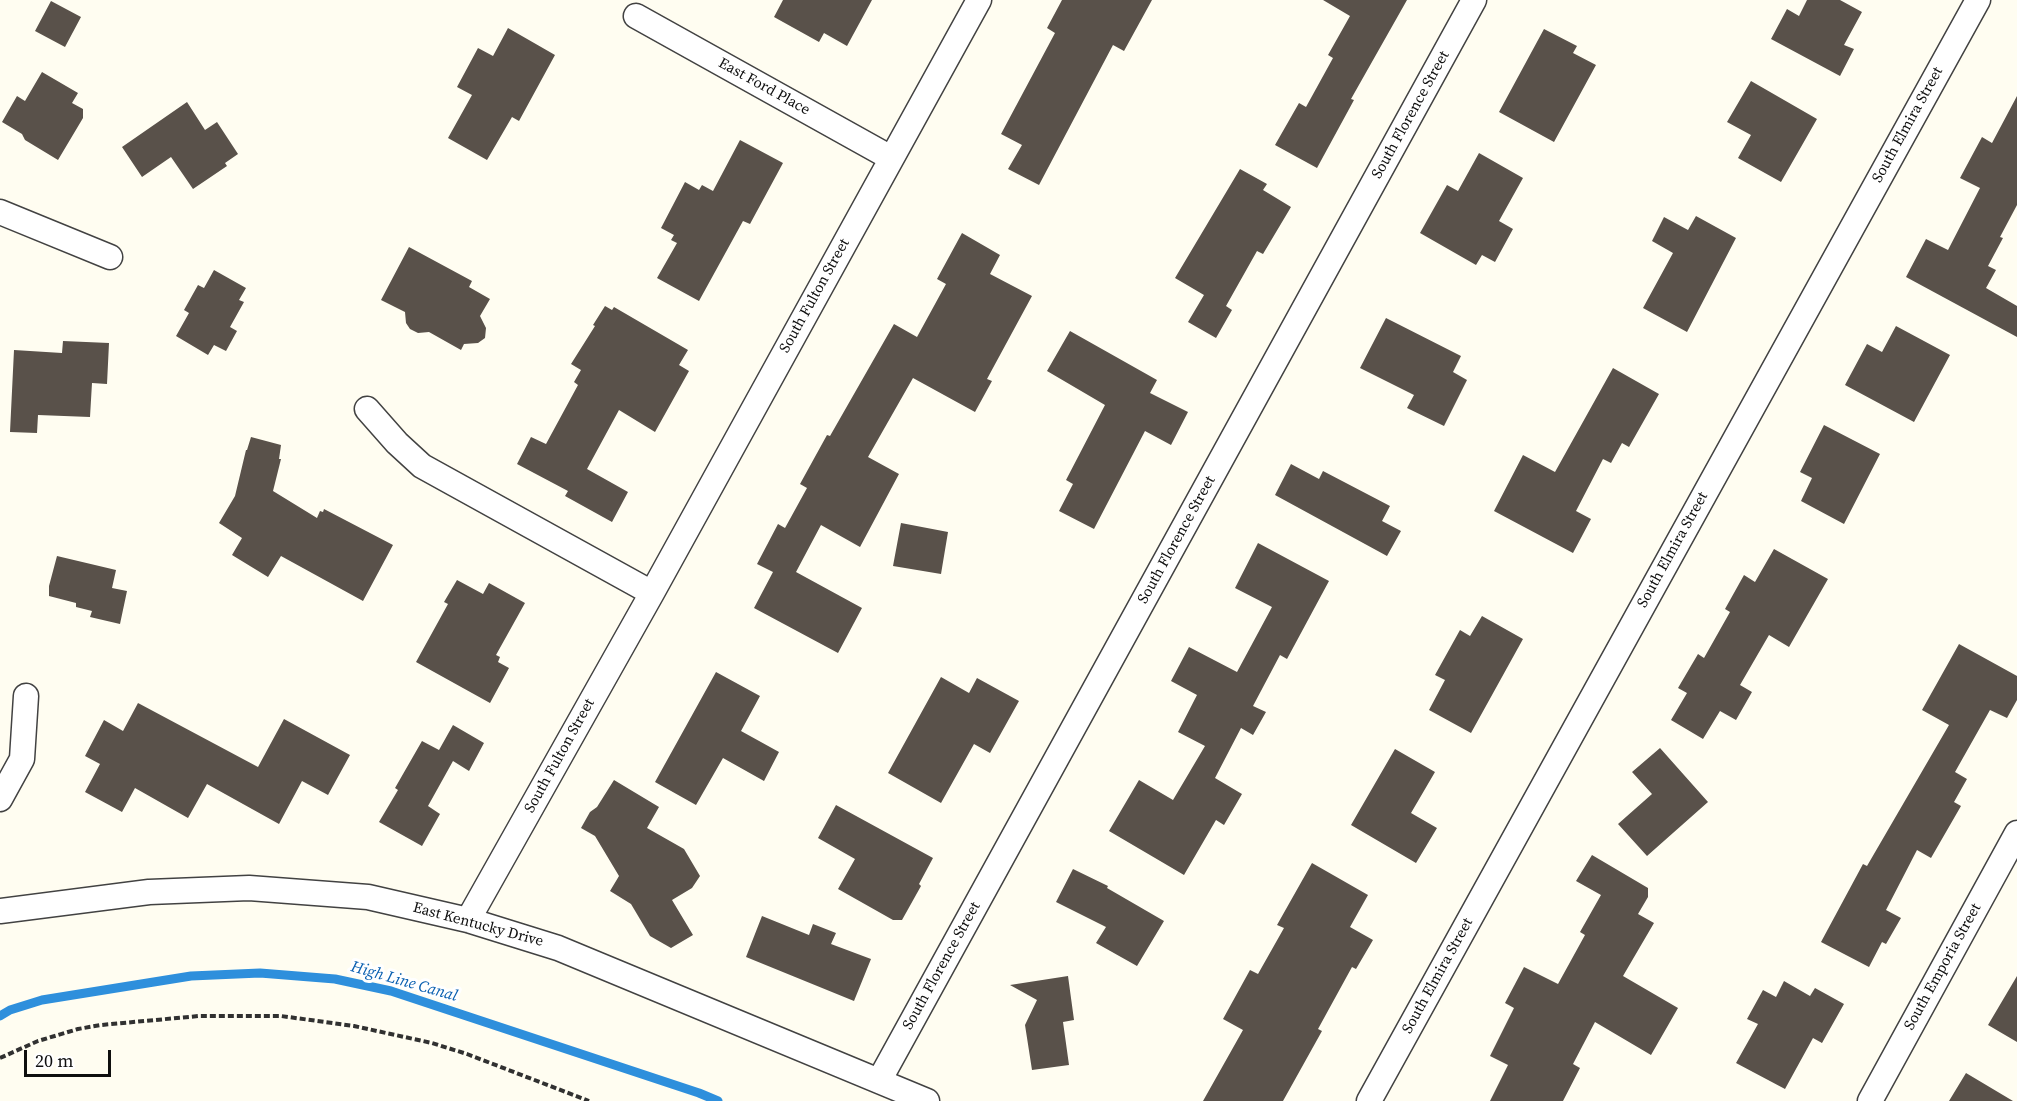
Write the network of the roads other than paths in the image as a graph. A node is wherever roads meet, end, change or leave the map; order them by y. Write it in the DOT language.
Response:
graph roads {
  1 [pos="979,0"];
  2 [pos="1474,0"];
  3 [pos="1978,0"];
  4 [pos="636,16"];
  5 [pos="891,158"];
  6 [pos="0,212"];
  7 [pos="110,257"];
  8 [pos="367,409"];
  9 [pos="652,593"];
  10 [pos="26,696"];
  11 [pos="0,799"];
  12 [pos="2017,833"];
  13 [pos="0,911"];
  14 [pos="468,920"];
  15 [pos="879,1081"];
  16 [pos="927,1101"];
  17 [pos="1369,1101"];
  18 [pos="1870,1101"];
  1 -- 5 [label="street, South Fulton Street"];
  2 -- 15 [label="street, South Florence Street"];
  3 -- 17 [label="street, South Elmira Street"];
  4 -- 5 [label="street, East Ford Place"];
  5 -- 9 [label="street, South Fulton Street"];
  6 -- 7 [label="street"];
  8 -- 9 [label="street"];
  9 -- 14 [label="street, South Fulton Street"];
  10 -- 11 [label="street"];
  12 -- 18 [label="street, South Emporia Street"];
  13 -- 14 [label="street, East Kentucky Drive"];
  14 -- 15 [label="street, East Kentucky Drive"];
  15 -- 16 [label="street, East Kentucky Drive"];
}
